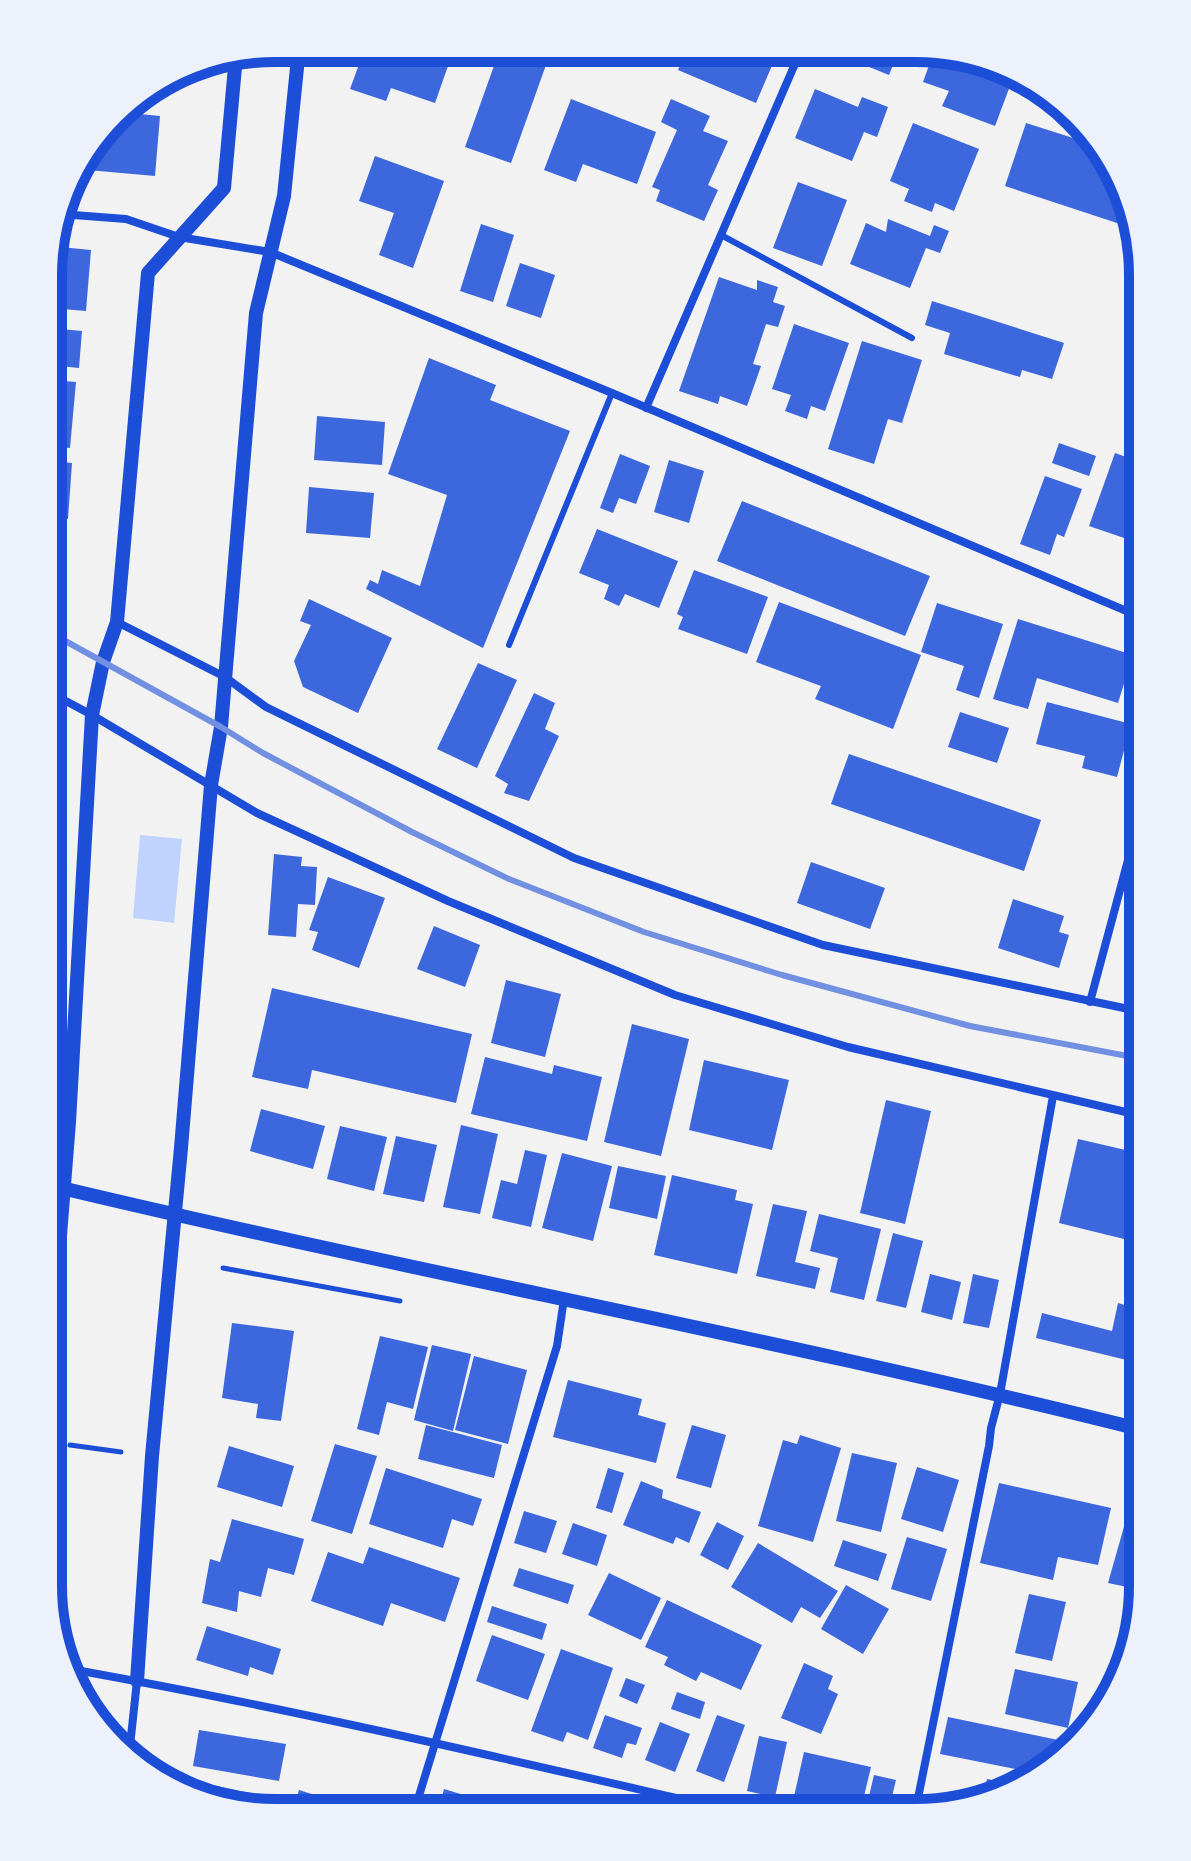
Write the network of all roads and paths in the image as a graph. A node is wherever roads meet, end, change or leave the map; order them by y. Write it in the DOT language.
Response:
graph roads {
  1 [pos="298,62"];
  2 [pos="796,62"];
  3 [pos="235,66"];
  4 [pos="71,215"];
  5 [pos="721,235"];
  6 [pos="179,237"];
  7 [pos="270,252"];
  8 [pos="912,338"];
  9 [pos="612,393"];
  10 [pos="646,408"];
  11 [pos="1129,612"];
  12 [pos="117,622"];
  13 [pos="509,645"];
  14 [pos="225,677"];
  15 [pos="62,699"];
  16 [pos="92,715"];
  17 [pos="211,785"];
  18 [pos="1129,856"];
  19 [pos="1090,1002"];
  20 [pos="1129,1009"];
  21 [pos="1053,1096"];
  22 [pos="1129,1113"];
  23 [pos="64,1188"];
  24 [pos="62,1213"];
  25 [pos="175,1213"];
  26 [pos="565,1298"];
  27 [pos="1000,1394"];
  28 [pos="1129,1426"];
  29 [pos="70,1445"];
  30 [pos="132,1453"];
  31 [pos="80,1671"];
  32 [pos="137,1681"];
  33 [pos="130,1741"];
  34 [pos="434,1743"];
  35 [pos="418,1799"];
  36 [pos="681,1799"];
  37 [pos="918,1799"];
  1 -- 7 [label="street"];
  2 -- 5 [label="street"];
  3 -- 6 [label="street"];
  4 -- 6 [label="street"];
  5 -- 8 [label="lane"];
  5 -- 10 [label="street"];
  6 -- 7 [label="street"];
  6 -- 12 [label="street"];
  7 -- 9 [label="street"];
  7 -- 14 [label="street"];
  9 -- 10 [label="street"];
  9 -- 13 [label="lane"];
  10 -- 11 [label="street"];
  12 -- 14 [label="street"];
  12 -- 16 [label="street"];
  14 -- 17 [label="street"];
  14 -- 19 [label="street"];
  15 -- 16 [label="street"];
  16 -- 17 [label="street"];
  16 -- 23 [label="street"];
  17 -- 21 [label="street"];
  17 -- 25 [label="street"];
  18 -- 19 [label="street"];
  19 -- 20 [label="street"];
  21 -- 22 [label="street"];
  21 -- 27 [label="street"];
  23 -- 24 [label="street"];
  23 -- 25 [label="street"];
  25 -- 26 [label="street"];
  25 -- 32 [label="street"];
  26 -- 27 [label="street"];
  26 -- 34 [label="street"];
  27 -- 28 [label="street"];
  27 -- 37 [label="street"];
  29 -- 30 [label="path"];
  31 -- 32 [label="street"];
  32 -- 33 [label="street"];
  32 -- 34 [label="street"];
  34 -- 35 [label="street"];
  34 -- 36 [label="street"];
}
